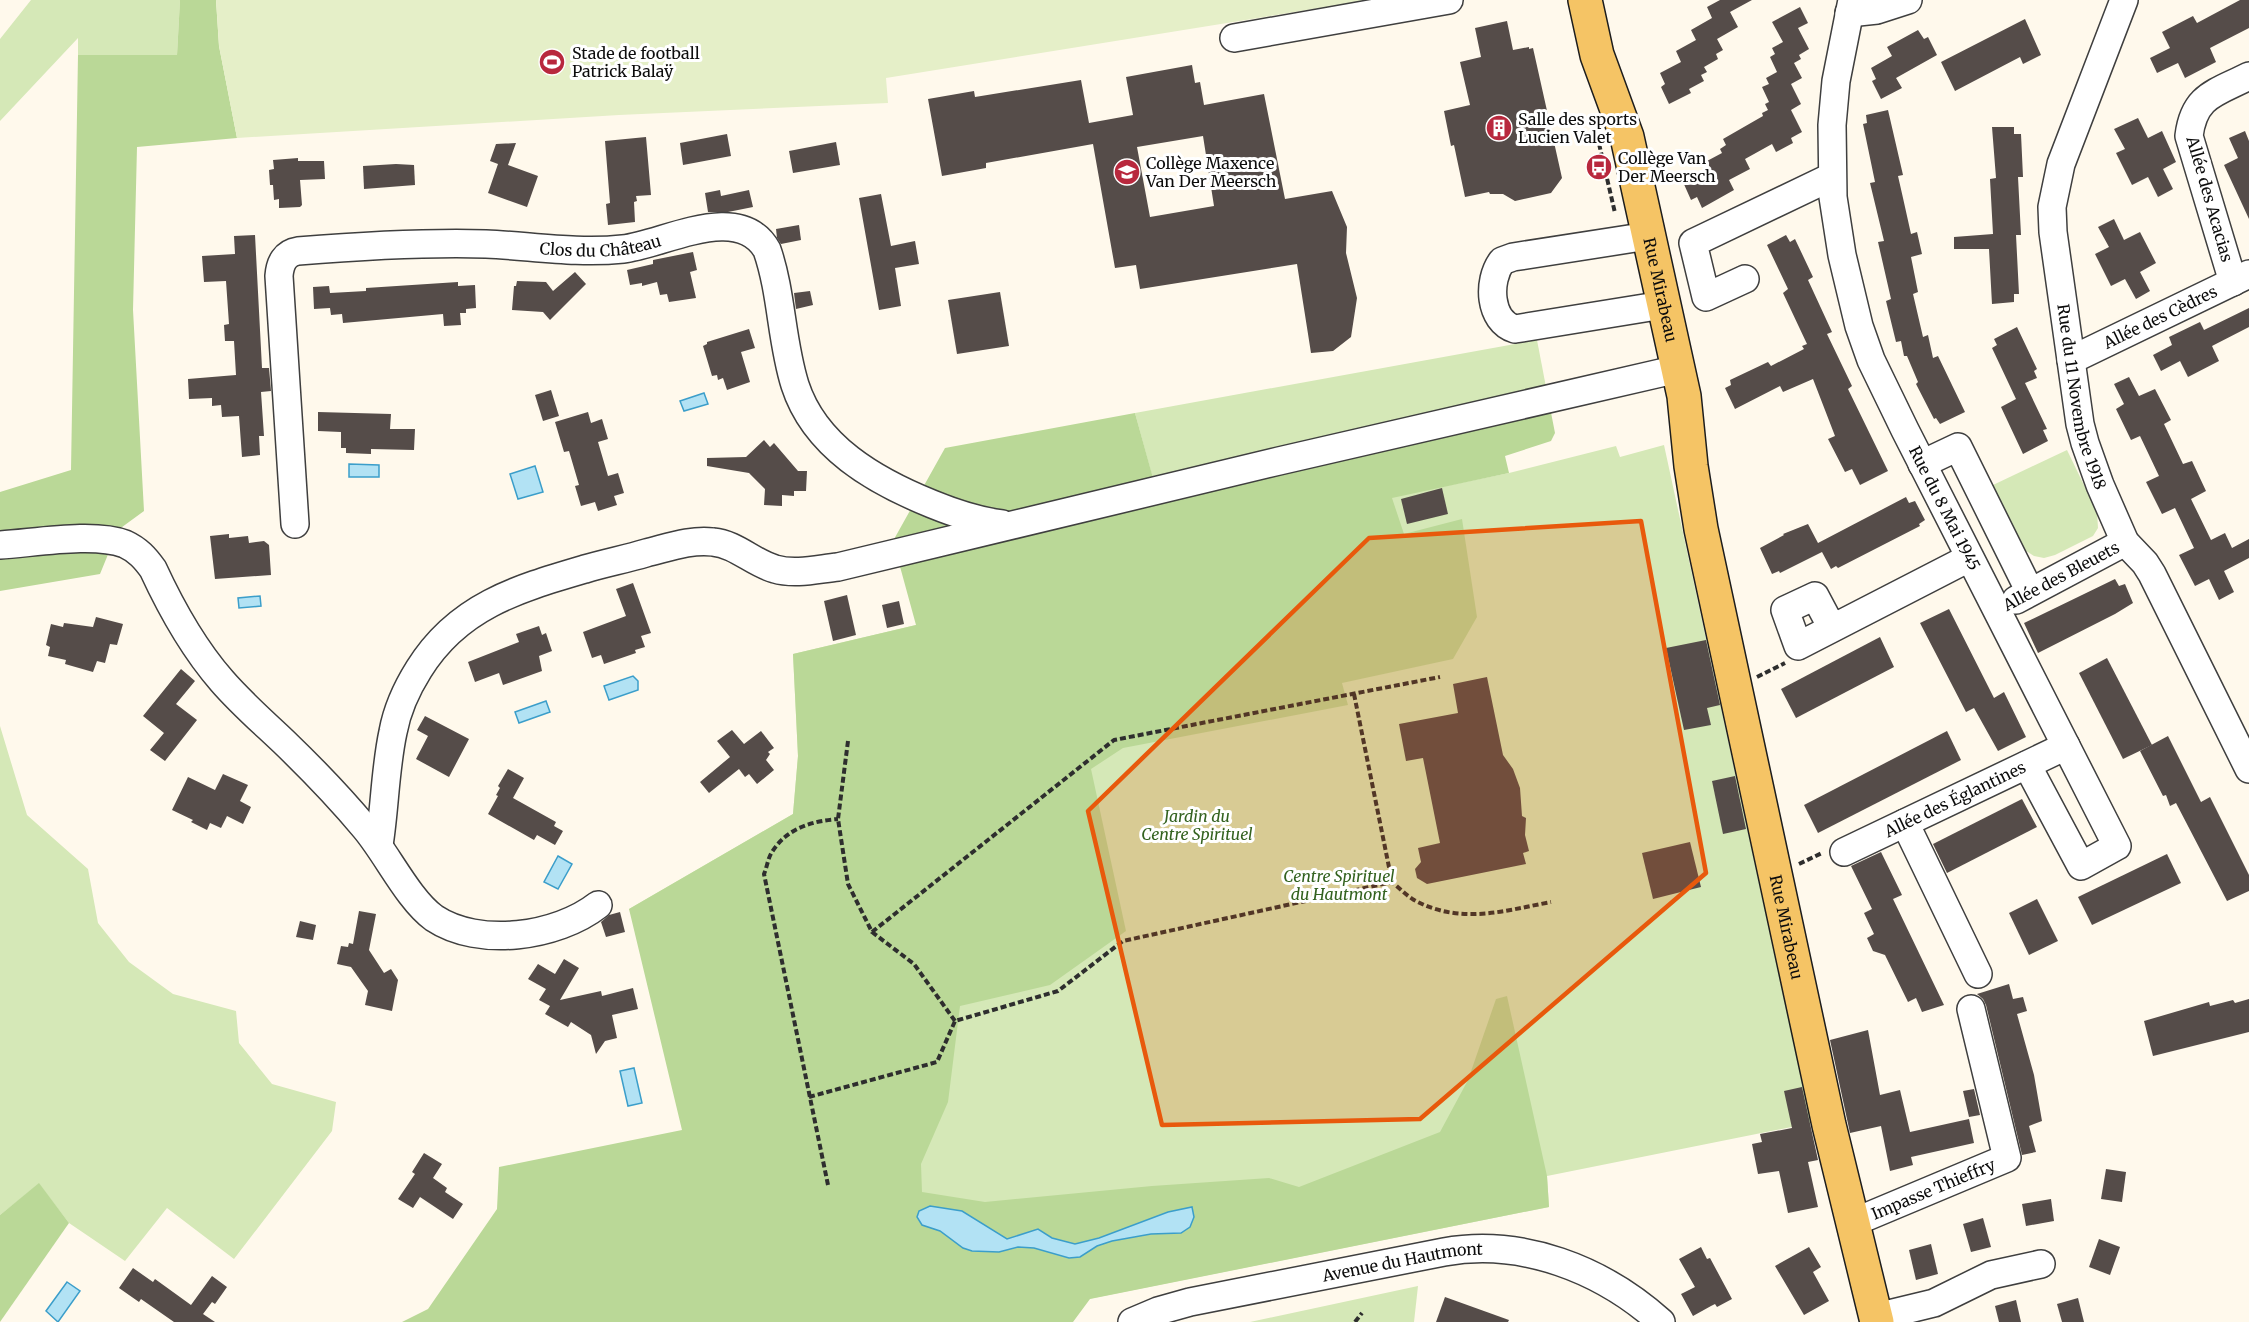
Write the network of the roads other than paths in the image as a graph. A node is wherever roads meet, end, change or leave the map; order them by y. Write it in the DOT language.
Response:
graph roads {
  1 [pos="1449,0"];
  2 [pos="1585,0"];
  3 [pos="1908,0"];
  4 [pos="2124,0"];
  5 [pos="1850,6"];
  6 [pos="1234,38"];
  7 [pos="2249,75"];
  8 [pos="1831,177"];
  9 [pos="1641,237"];
  10 [pos="2241,278"];
  11 [pos="1745,279"];
  12 [pos="1655,306"];
  13 [pos="2071,360"];
  14 [pos="1670,371"];
  15 [pos="1922,464"];
  16 [pos="295,524"];
  17 [pos="1012,526"];
  18 [pos="2125,542"];
  19 [pos="0,545"];
  20 [pos="1969,558"];
  21 [pos="2030,592"];
  22 [pos="1996,610"];
  23 [pos="1832,628"];
  24 [pos="2066,746"];
  25 [pos="2027,765"];
  26 [pos="2249,769"];
  27 [pos="1905,823"];
  28 [pos="379,844"];
  29 [pos="1844,852"];
  30 [pos="598,905"];
  31 [pos="1978,974"];
  32 [pos="1971,1009"];
  33 [pos="1852,1223"];
  34 [pos="2041,1264"];
  35 [pos="1876,1319"];
  36 [pos="1132,1322"];
  37 [pos="1661,1322"];
  1 -- 6 [label="street"];
  2 -- 9 [label="main road, Rue Mirabeau"];
  3 -- 5 [label="street"];
  4 -- 13 [label="street, Rue du 11 Novembre 1918"];
  5 -- 8 [label="street, Rue du 8 Mai 1945"];
  7 -- 10 [label="street, Allée des Acacias"];
  8 -- 11 [label="street"];
  8 -- 15 [label="street, Rue du 8 Mai 1945"];
  9 -- 12 [label="main road, Rue Mirabeau"];
  9 -- 12 [label="street"];
  10 -- 13 [label="street, Allée des Cèdres"];
  12 -- 14 [label="main road, Rue Mirabeau"];
  13 -- 18 [label="street, Rue du 11 Novembre 1918"];
  14 -- 17 [label="street"];
  14 -- 33 [label="main road, Rue Mirabeau"];
  15 -- 20 [label="street, Rue du 8 Mai 1945"];
  15 -- 21 [label="street"];
  16 -- 17 [label="street, Clos du Château"];
  17 -- 28 [label="street"];
  18 -- 21 [label="street, Allée des Bleuets"];
  18 -- 26 [label="street, Rue du 11 Novembre 1918"];
  19 -- 28 [label="street"];
  20 -- 22 [label="street, Rue du 8 Mai 1945"];
  20 -- 23 [label="street"];
  21 -- 22 [label="street, Allée des Bleuets"];
  22 -- 24 [label="street, Rue du 8 Mai 1945"];
  23 -- 23 [label="street"];
  24 -- 25 [label="street, Allée des Églantines"];
  24 -- 25 [label="street, Rue du 8 Mai 1945"];
  25 -- 27 [label="street, Allée des Églantines"];
  27 -- 29 [label="street, Allée des Églantines"];
  27 -- 31 [label="street"];
  28 -- 30 [label="street"];
  32 -- 33 [label="street, Impasse Thieffry"];
  33 -- 35 [label="main road, Rue Mirabeau"];
  34 -- 35 [label="street"];
  36 -- 37 [label="street, Avenue du Hautmont"];
}
